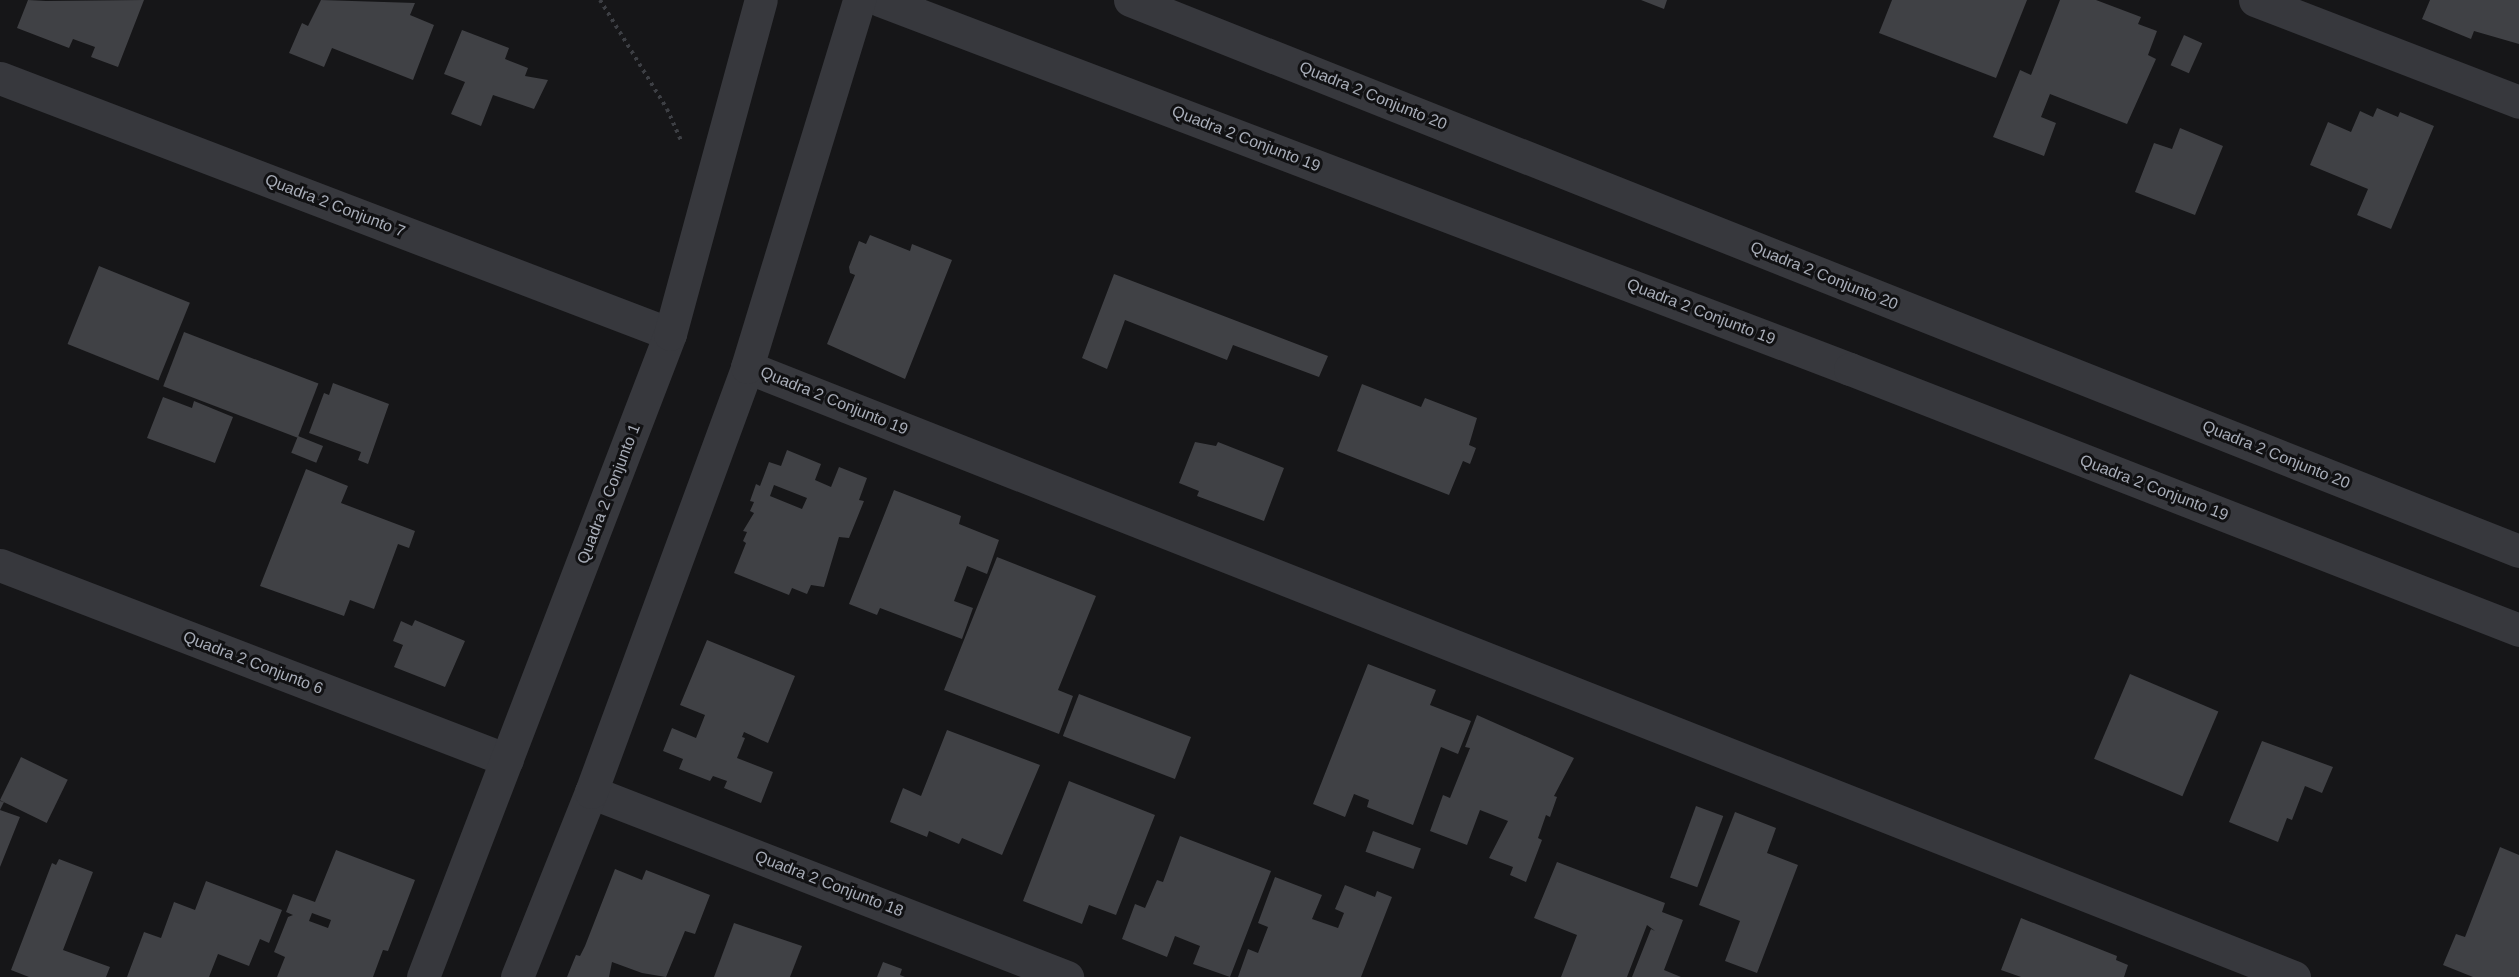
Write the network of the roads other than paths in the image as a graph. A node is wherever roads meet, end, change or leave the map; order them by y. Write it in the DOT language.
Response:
graph roads {
  1 [pos="761,0"];
  2 [pos="859,0"];
  3 [pos="880,0"];
  4 [pos="1130,0"];
  5 [pos="2255,0"];
  6 [pos="0,78"];
  7 [pos="2519,102"];
  8 [pos="670,334"];
  9 [pos="747,367"];
  10 [pos="2519,551"];
  11 [pos="0,565"];
  12 [pos="2519,630"];
  13 [pos="507,760"];
  14 [pos="591,792"];
  15 [pos="423,977"];
  16 [pos="517,977"];
  17 [pos="1067,977"];
  18 [pos="2294,977"];
  1 -- 8 [label="street, Quadra 2 Conjunto 1"];
  2 -- 9 [label="street"];
  3 -- 12 [label="street, Quadra 2 Conjunto 19"];
  4 -- 10 [label="street, Quadra 2 Conjunto 20"];
  5 -- 7 [label="street"];
  6 -- 8 [label="street, Quadra 2 Conjunto 7"];
  8 -- 13 [label="street, Quadra 2 Conjunto 1"];
  9 -- 14 [label="street"];
  9 -- 18 [label="street, Quadra 2 Conjunto 19"];
  11 -- 13 [label="street, Quadra 2 Conjunto 6"];
  13 -- 15 [label="street, Quadra 2 Conjunto 1"];
  14 -- 16 [label="street"];
  14 -- 17 [label="street, Quadra 2 Conjunto 18"];
}
